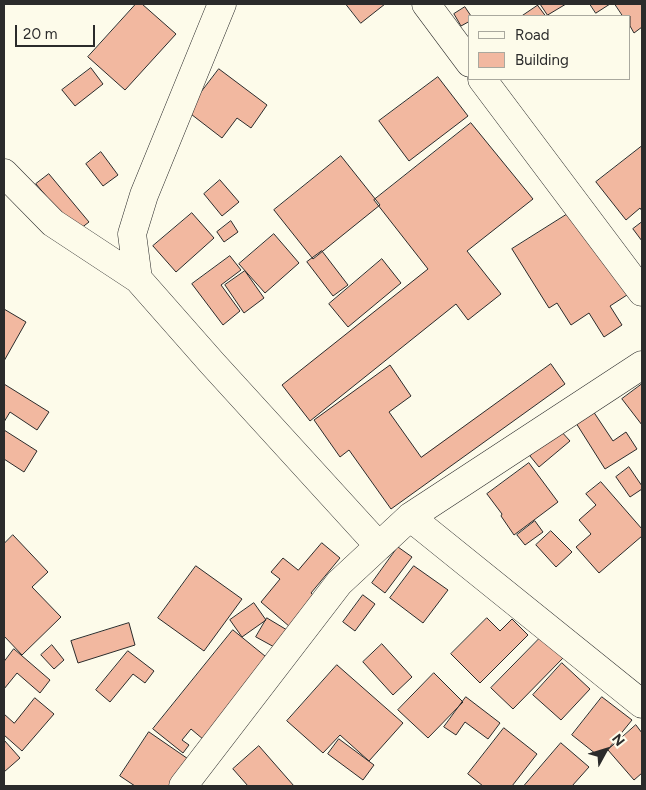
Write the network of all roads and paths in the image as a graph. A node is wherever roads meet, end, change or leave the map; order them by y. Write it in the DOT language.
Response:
graph roads {
  1 [pos="222,4"];
  2 [pos="426,4"];
  3 [pos="468,60"];
  4 [pos="483,80"];
  5 [pos="4,173"];
  6 [pos="138,279"];
  7 [pos="642,292"];
  8 [pos="642,365"];
  9 [pos="410,517"];
  10 [pos="379,546"];
  11 [pos="642,704"];
  12 [pos="183,786"];
  1 -- 6 [label="street"];
  2 -- 3 [label="street"];
  4 -- 7 [label="street"];
  5 -- 6 [label="street"];
  6 -- 10 [label="street"];
  8 -- 9 [label="street"];
  9 -- 10 [label="street"];
  9 -- 11 [label="street"];
  10 -- 12 [label="street"];
}
